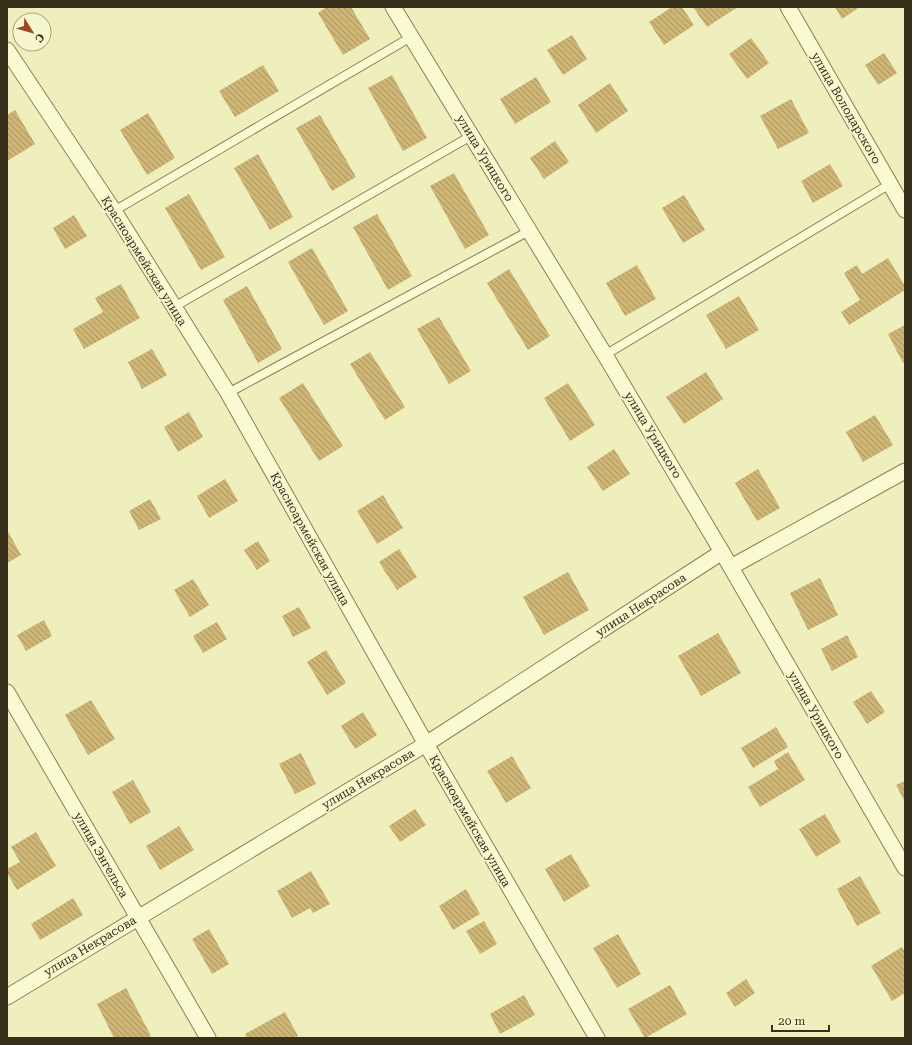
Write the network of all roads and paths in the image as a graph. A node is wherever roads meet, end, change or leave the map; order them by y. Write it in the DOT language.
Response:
graph roads {
  1 [pos="393,7"];
  2 [pos="788,7"];
  3 [pos="411,37"];
  4 [pos="7,50"];
  5 [pos="472,136"];
  6 [pos="890,184"];
  7 [pos="905,210"];
  8 [pos="114,211"];
  9 [pos="529,231"];
  10 [pos="174,307"];
  11 [pos="605,355"];
  12 [pos="228,393"];
  13 [pos="905,471"];
  14 [pos="722,552"];
  15 [pos="731,567"];
  16 [pos="7,692"];
  17 [pos="426,744"];
  18 [pos="905,868"];
  19 [pos="137,917"];
  20 [pos="7,997"];
  21 [pos="208,1038"];
  22 [pos="597,1038"];
  1 -- 3 [label="street, улица Урицкого"];
  2 -- 6 [label="street, улица Володарского"];
  3 -- 5 [label="street, улица Урицкого"];
  3 -- 8 [label="lane"];
  4 -- 8 [label="street, Красноармейская улица"];
  5 -- 9 [label="street, улица Урицкого"];
  5 -- 10 [label="lane"];
  6 -- 7 [label="street, улица Володарского"];
  6 -- 11 [label="lane"];
  8 -- 10 [label="street, Красноармейская улица"];
  9 -- 11 [label="street, улица Урицкого"];
  9 -- 12 [label="lane"];
  10 -- 12 [label="street, Красноармейская улица"];
  11 -- 14 [label="street, улица Урицкого"];
  12 -- 17 [label="street, Красноармейская улица"];
  13 -- 15 [label="street"];
  14 -- 15 [label="street, улица Урицкого"];
  14 -- 17 [label="street, улица Некрасова"];
  15 -- 18 [label="street, улица Урицкого"];
  16 -- 19 [label="street, улица Энгельса"];
  17 -- 19 [label="street, улица Некрасова"];
  17 -- 22 [label="street, Красноармейская улица"];
  19 -- 20 [label="street, улица Некрасова"];
  19 -- 21 [label="street, улица Энгельса"];
}
